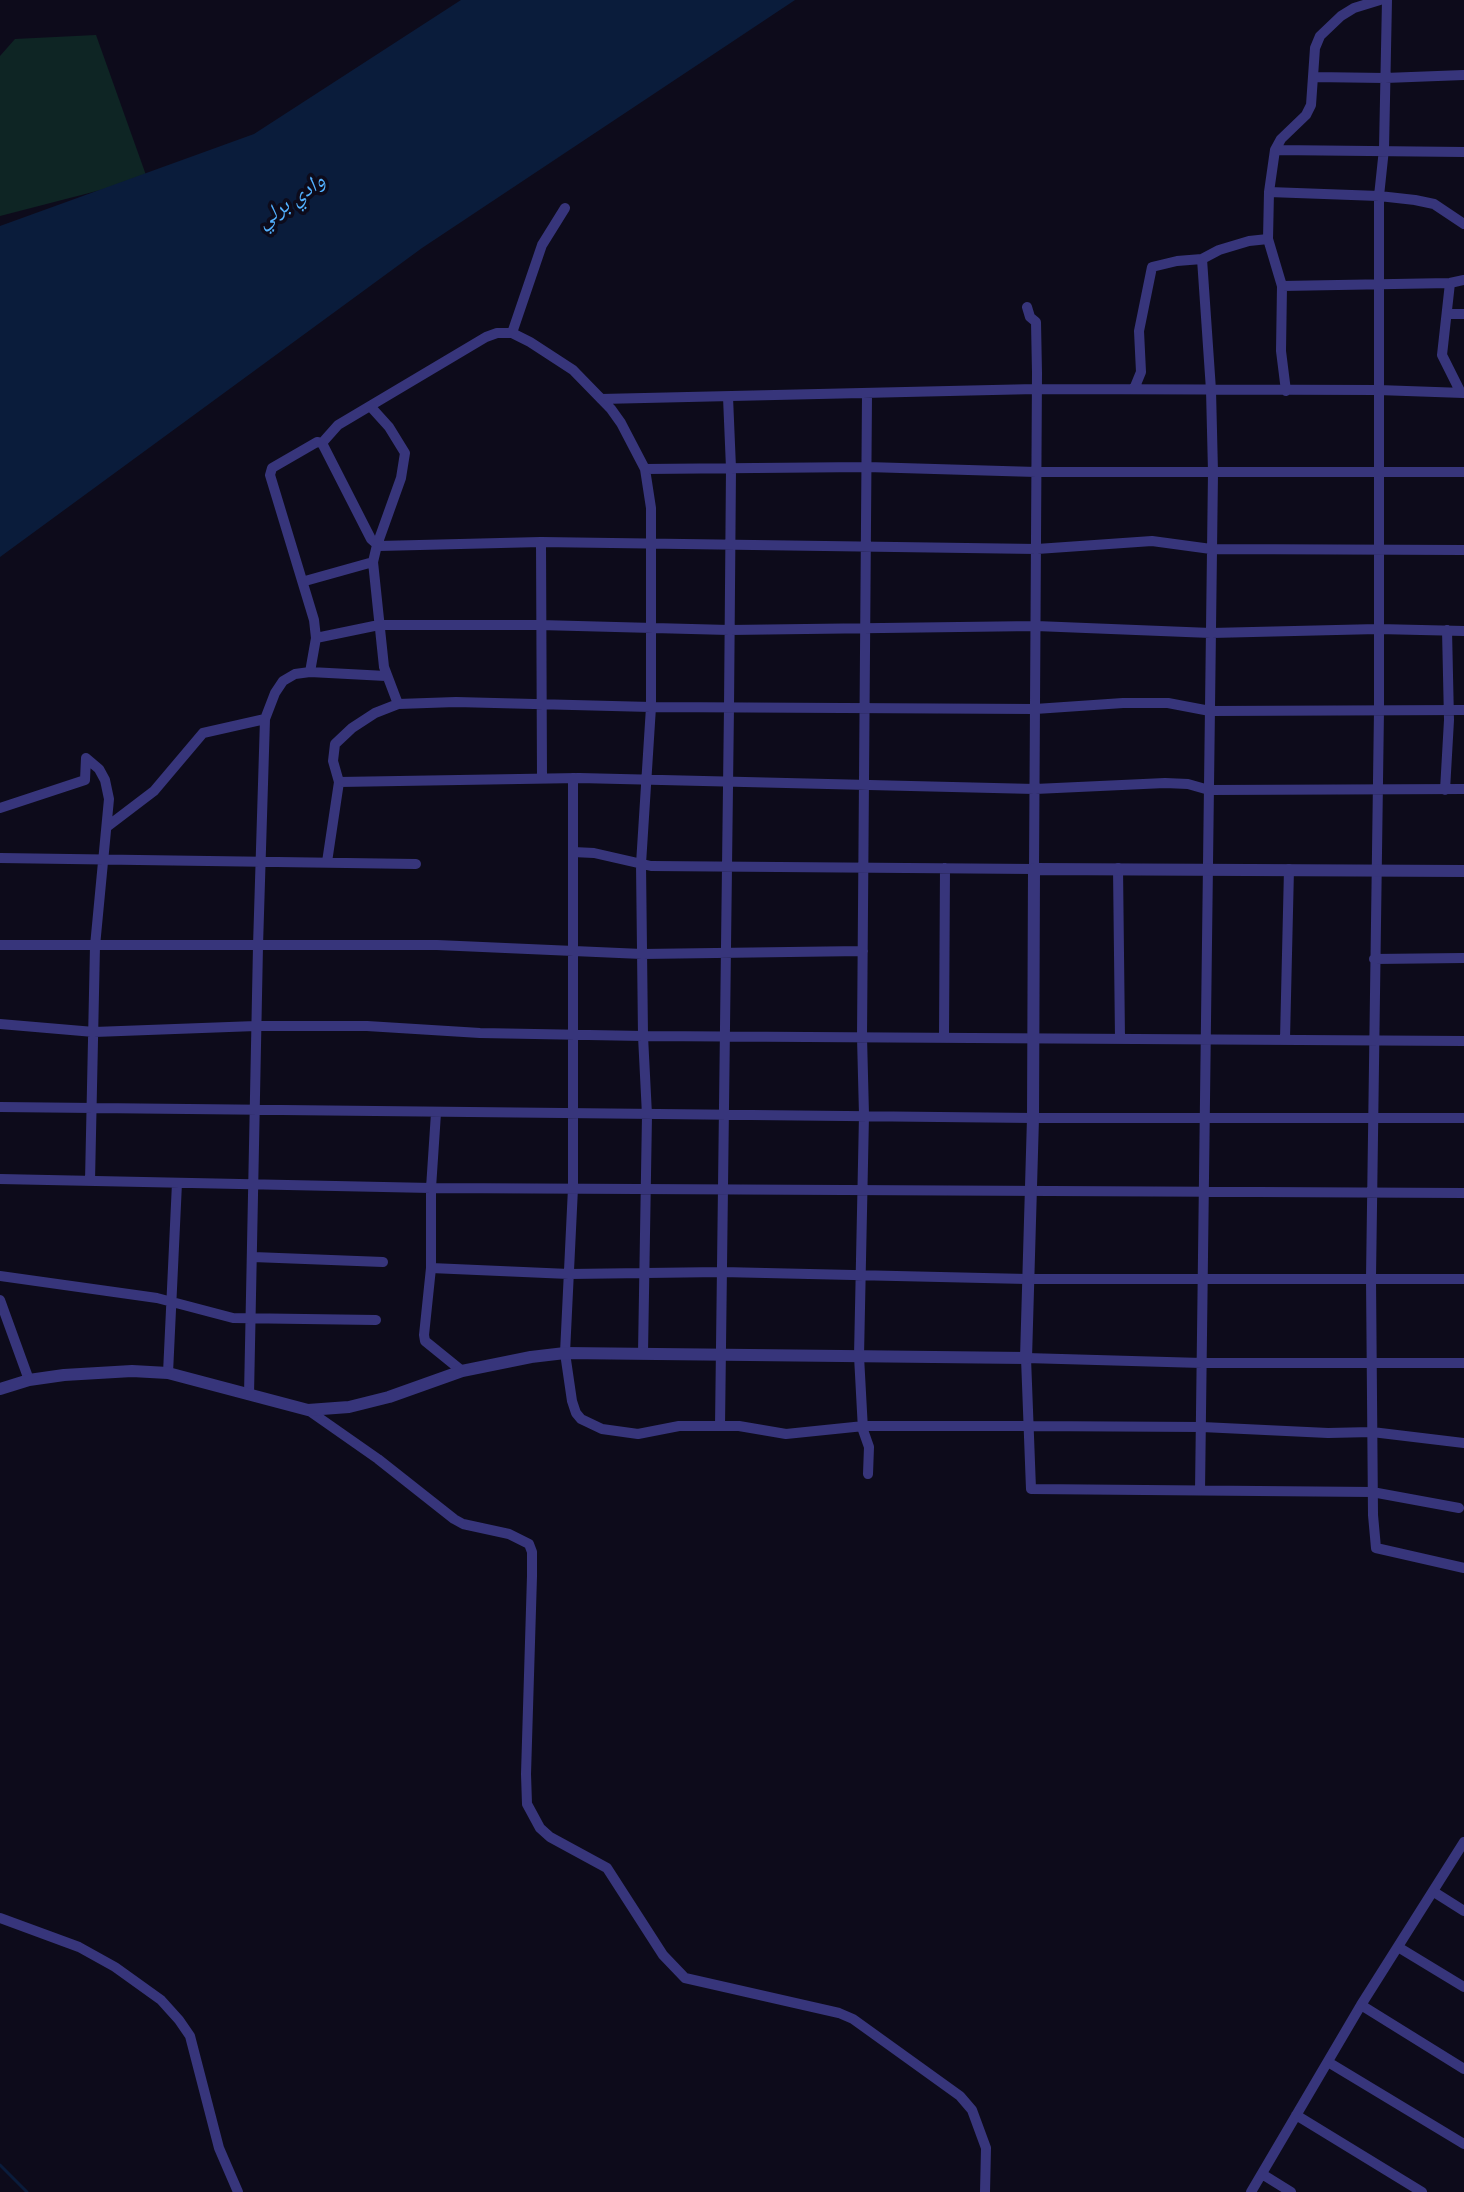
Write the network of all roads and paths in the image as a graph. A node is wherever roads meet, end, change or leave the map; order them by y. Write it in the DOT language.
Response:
graph roads {
  1 [pos="1380,0"];
  2 [pos="1387,0"];
  3 [pos="1464,75"];
  4 [pos="1313,77"];
  5 [pos="1385,78"];
  6 [pos="1384,149"];
  7 [pos="1275,150"];
  8 [pos="1464,152"];
  9 [pos="1269,192"];
  10 [pos="1379,196"];
  11 [pos="565,208"];
  12 [pos="1464,224"];
  13 [pos="1268,239"];
  14 [pos="1202,259"];
  15 [pos="1464,280"];
  16 [pos="1380,283"];
  17 [pos="1450,283"];
  18 [pos="1282,286"];
  19 [pos="1027,307"];
  20 [pos="1449,314"];
  21 [pos="1464,314"];
  22 [pos="512,333"];
  23 [pos="1036,389"];
  24 [pos="1134,389"];
  25 [pos="1211,390"];
  26 [pos="1378,390"];
  27 [pos="1286,391"];
  28 [pos="1462,393"];
  29 [pos="867,395"];
  30 [pos="728,397"];
  31 [pos="601,399"];
  32 [pos="370,406"];
  33 [pos="322,443"];
  34 [pos="867,467"];
  35 [pos="731,468"];
  36 [pos="645,469"];
  37 [pos="1036,472"];
  38 [pos="1213,472"];
  39 [pos="1379,472"];
  40 [pos="1464,472"];
  41 [pos="541,542"];
  42 [pos="652,544"];
  43 [pos="377,545"];
  44 [pos="730,545"];
  45 [pos="865,546"];
  46 [pos="1037,549"];
  47 [pos="1211,549"];
  48 [pos="1379,549"];
  49 [pos="1464,550"];
  50 [pos="373,562"];
  51 [pos="305,581"];
  52 [pos="379,625"];
  53 [pos="540,625"];
  54 [pos="1036,626"];
  55 [pos="651,629"];
  56 [pos="867,629"];
  57 [pos="1378,629"];
  58 [pos="729,630"];
  59 [pos="1447,630"];
  60 [pos="1464,631"];
  61 [pos="1211,633"];
  62 [pos="316,638"];
  63 [pos="310,672"];
  64 [pos="386,676"];
  65 [pos="398,704"];
  66 [pos="542,705"];
  67 [pos="651,707"];
  68 [pos="729,707"];
  69 [pos="867,707"];
  70 [pos="1035,709"];
  71 [pos="1379,710"];
  72 [pos="1449,710"];
  73 [pos="1464,710"];
  74 [pos="1210,711"];
  75 [pos="265,719"];
  76 [pos="542,777"];
  77 [pos="573,778"];
  78 [pos="648,780"];
  79 [pos="339,782"];
  80 [pos="727,782"];
  81 [pos="865,785"];
  82 [pos="1035,789"];
  83 [pos="1464,789"];
  84 [pos="1209,790"];
  85 [pos="1377,790"];
  86 [pos="1445,790"];
  87 [pos="0,808"];
  88 [pos="108,826"];
  89 [pos="573,852"];
  90 [pos="0,858"];
  91 [pos="102,861"];
  92 [pos="327,862"];
  93 [pos="261,863"];
  94 [pos="416,864"];
  95 [pos="641,864"];
  96 [pos="726,867"];
  97 [pos="864,867"];
  98 [pos="945,868"];
  99 [pos="1118,868"];
  100 [pos="1208,868"];
  101 [pos="1034,869"];
  102 [pos="1289,869"];
  103 [pos="1375,870"];
  104 [pos="1464,871"];
  105 [pos="0,945"];
  106 [pos="95,946"];
  107 [pos="258,946"];
  108 [pos="863,951"];
  109 [pos="572,952"];
  110 [pos="725,953"];
  111 [pos="642,954"];
  112 [pos="1464,958"];
  113 [pos="1374,959"];
  114 [pos="0,1024"];
  115 [pos="256,1026"];
  116 [pos="94,1032"];
  117 [pos="572,1034"];
  118 [pos="725,1035"];
  119 [pos="643,1036"];
  120 [pos="862,1037"];
  121 [pos="944,1037"];
  122 [pos="1032,1039"];
  123 [pos="1120,1039"];
  124 [pos="1285,1039"];
  125 [pos="1206,1040"];
  126 [pos="1373,1040"];
  127 [pos="1464,1041"];
  128 [pos="0,1107"];
  129 [pos="254,1109"];
  130 [pos="93,1110"];
  131 [pos="436,1113"];
  132 [pos="574,1114"];
  133 [pos="647,1115"];
  134 [pos="725,1115"];
  135 [pos="864,1115"];
  136 [pos="1033,1118"];
  137 [pos="1207,1118"];
  138 [pos="1375,1118"];
  139 [pos="1464,1118"];
  140 [pos="0,1179"];
  141 [pos="90,1181"];
  142 [pos="177,1183"];
  143 [pos="253,1184"];
  144 [pos="431,1188"];
  145 [pos="573,1188"];
  146 [pos="644,1189"];
  147 [pos="723,1190"];
  148 [pos="863,1190"];
  149 [pos="1029,1192"];
  150 [pos="1373,1192"];
  151 [pos="1464,1193"];
  152 [pos="1205,1194"];
  153 [pos="253,1257"];
  154 [pos="383,1262"];
  155 [pos="431,1268"];
  156 [pos="722,1272"];
  157 [pos="643,1273"];
  158 [pos="569,1274"];
  159 [pos="0,1276"];
  160 [pos="862,1277"];
  161 [pos="1371,1278"];
  162 [pos="1027,1279"];
  163 [pos="1464,1279"];
  164 [pos="1202,1280"];
  165 [pos="0,1300"];
  166 [pos="172,1302"];
  167 [pos="252,1318"];
  168 [pos="376,1320"];
  169 [pos="565,1353"];
  170 [pos="643,1353"];
  171 [pos="721,1354"];
  172 [pos="859,1356"];
  173 [pos="1026,1358"];
  174 [pos="1371,1362"];
  175 [pos="1202,1363"];
  176 [pos="1464,1363"];
  177 [pos="462,1371"];
  178 [pos="168,1373"];
  179 [pos="29,1380"];
  180 [pos="0,1389"];
  181 [pos="249,1395"];
  182 [pos="308,1410"];
  183 [pos="720,1426"];
  184 [pos="864,1426"];
  185 [pos="1027,1426"];
  186 [pos="1202,1427"];
  187 [pos="1372,1432"];
  188 [pos="1464,1443"];
  189 [pos="868,1474"];
  190 [pos="1200,1490"];
  191 [pos="1372,1492"];
  192 [pos="1459,1508"];
  193 [pos="1464,1568"];
  194 [pos="1464,1842"];
  195 [pos="1434,1892"];
  196 [pos="1464,1911"];
  197 [pos="0,1918"];
  198 [pos="1398,1947"];
  199 [pos="1464,1987"];
  200 [pos="1361,2005"];
  201 [pos="1328,2062"];
  202 [pos="1464,2069"];
  203 [pos="1296,2115"];
  204 [pos="1464,2144"];
  205 [pos="1262,2174"];
  206 [pos="238,2192"];
  207 [pos="985,2192"];
  208 [pos="1251,2192"];
  209 [pos="1291,2192"];
  210 [pos="1422,2192"];
  1 -- 4 [label="street"];
  2 -- 5 [label="street"];
  3 -- 5 [label="street"];
  4 -- 5 [label="street"];
  4 -- 7 [label="street"];
  5 -- 6 [label="street"];
  6 -- 7 [label="street"];
  6 -- 8 [label="street"];
  6 -- 10 [label="street"];
  7 -- 9 [label="street"];
  9 -- 10 [label="street"];
  9 -- 13 [label="street"];
  10 -- 12 [label="street"];
  10 -- 16 [label="street"];
  11 -- 22 [label="street"];
  13 -- 14 [label="street"];
  13 -- 18 [label="street"];
  14 -- 24 [label="street"];
  14 -- 25 [label="street"];
  15 -- 17 [label="street"];
  16 -- 17 [label="street"];
  16 -- 18 [label="street"];
  16 -- 26 [label="street"];
  17 -- 20 [label="street"];
  18 -- 27 [label="street"];
  19 -- 23 [label="street"];
  20 -- 21 [label="street"];
  20 -- 28 [label="street"];
  22 -- 31 [label="street"];
  22 -- 32 [label="street"];
  23 -- 24 [label="street"];
  23 -- 29 [label="street"];
  23 -- 37 [label="street"];
  24 -- 25 [label="street"];
  25 -- 27 [label="street"];
  25 -- 38 [label="street"];
  26 -- 27 [label="street"];
  26 -- 28 [label="street"];
  26 -- 39 [label="street"];
  29 -- 30 [label="street"];
  29 -- 34 [label="street"];
  30 -- 31 [label="street"];
  30 -- 35 [label="street"];
  31 -- 36 [label="street"];
  32 -- 33 [label="street"];
  32 -- 43 [label="street"];
  33 -- 43 [label="street"];
  33 -- 51 [label="street"];
  34 -- 35 [label="street"];
  34 -- 37 [label="street"];
  34 -- 45 [label="street"];
  35 -- 36 [label="street"];
  35 -- 44 [label="street"];
  36 -- 42 [label="street"];
  37 -- 38 [label="street"];
  37 -- 46 [label="street"];
  38 -- 39 [label="street"];
  38 -- 47 [label="street"];
  39 -- 40 [label="street"];
  39 -- 48 [label="street"];
  41 -- 42 [label="street"];
  41 -- 43 [label="street"];
  41 -- 53 [label="street"];
  42 -- 44 [label="street"];
  42 -- 55 [label="street"];
  43 -- 50 [label="street"];
  44 -- 45 [label="street"];
  44 -- 58 [label="street"];
  45 -- 46 [label="street"];
  45 -- 56 [label="street"];
  46 -- 47 [label="street"];
  46 -- 54 [label="street"];
  47 -- 48 [label="street"];
  47 -- 61 [label="street"];
  48 -- 49 [label="street"];
  48 -- 57 [label="street"];
  50 -- 51 [label="street"];
  50 -- 52 [label="street"];
  51 -- 62 [label="street"];
  52 -- 53 [label="street"];
  52 -- 62 [label="street"];
  52 -- 64 [label="street"];
  53 -- 55 [label="street"];
  53 -- 66 [label="street"];
  54 -- 56 [label="street"];
  54 -- 61 [label="street"];
  54 -- 70 [label="street"];
  55 -- 58 [label="street"];
  55 -- 67 [label="street"];
  56 -- 58 [label="street"];
  56 -- 69 [label="street"];
  57 -- 59 [label="street"];
  57 -- 61 [label="street"];
  57 -- 71 [label="street"];
  58 -- 68 [label="street"];
  59 -- 60 [label="street"];
  59 -- 72 [label="street"];
  61 -- 74 [label="street"];
  62 -- 63 [label="street"];
  63 -- 64 [label="street"];
  63 -- 75 [label="street"];
  64 -- 65 [label="street"];
  65 -- 66 [label="street"];
  65 -- 79 [label="street"];
  66 -- 67 [label="street"];
  66 -- 76 [label="street"];
  67 -- 68 [label="street"];
  67 -- 78 [label="street"];
  68 -- 69 [label="street"];
  68 -- 80 [label="street"];
  69 -- 70 [label="street"];
  69 -- 81 [label="street"];
  70 -- 74 [label="street"];
  70 -- 82 [label="street"];
  71 -- 72 [label="street"];
  71 -- 74 [label="street"];
  71 -- 85 [label="street"];
  72 -- 73 [label="street"];
  72 -- 86 [label="street"];
  74 -- 84 [label="street"];
  75 -- 88 [label="street"];
  75 -- 93 [label="street"];
  76 -- 77 [label="street"];
  76 -- 79 [label="street"];
  77 -- 78 [label="street"];
  77 -- 89 [label="street"];
  78 -- 80 [label="street"];
  78 -- 95 [label="street"];
  79 -- 92 [label="street"];
  80 -- 81 [label="street"];
  80 -- 96 [label="street"];
  81 -- 82 [label="street"];
  81 -- 97 [label="street"];
  82 -- 84 [label="street"];
  82 -- 101 [label="street"];
  83 -- 86 [label="street"];
  84 -- 85 [label="street"];
  84 -- 100 [label="street"];
  85 -- 86 [label="street"];
  85 -- 103 [label="street"];
  87 -- 88 [label="street"];
  88 -- 91 [label="street"];
  89 -- 95 [label="street"];
  89 -- 109 [label="street"];
  90 -- 91 [label="street"];
  91 -- 93 [label="street"];
  91 -- 106 [label="street"];
  92 -- 93 [label="street"];
  92 -- 94 [label="street"];
  93 -- 107 [label="street"];
  95 -- 96 [label="street"];
  95 -- 111 [label="street"];
  96 -- 97 [label="street"];
  96 -- 110 [label="street"];
  97 -- 98 [label="street"];
  97 -- 108 [label="street"];
  98 -- 101 [label="street"];
  98 -- 121 [label="street"];
  99 -- 100 [label="street"];
  99 -- 101 [label="street"];
  99 -- 123 [label="street"];
  100 -- 102 [label="street"];
  100 -- 125 [label="street"];
  101 -- 122 [label="street"];
  102 -- 103 [label="street"];
  102 -- 124 [label="street"];
  103 -- 104 [label="street"];
  103 -- 113 [label="street"];
  105 -- 106 [label="street"];
  106 -- 107 [label="street"];
  106 -- 116 [label="street"];
  107 -- 109 [label="street"];
  107 -- 115 [label="street"];
  108 -- 110 [label="street"];
  108 -- 120 [label="street"];
  109 -- 111 [label="street"];
  109 -- 117 [label="street"];
  110 -- 111 [label="street"];
  110 -- 118 [label="street"];
  111 -- 119 [label="street"];
  112 -- 113 [label="street"];
  113 -- 126 [label="street"];
  114 -- 116 [label="street"];
  115 -- 116 [label="street"];
  115 -- 117 [label="street"];
  115 -- 129 [label="street"];
  116 -- 130 [label="street"];
  117 -- 119 [label="street"];
  117 -- 132 [label="street"];
  118 -- 119 [label="street"];
  118 -- 120 [label="street"];
  118 -- 134 [label="street"];
  119 -- 133 [label="street"];
  120 -- 121 [label="street"];
  120 -- 135 [label="street"];
  121 -- 122 [label="street"];
  122 -- 123 [label="street"];
  122 -- 136 [label="street"];
  123 -- 125 [label="street"];
  124 -- 125 [label="street"];
  124 -- 126 [label="street"];
  125 -- 137 [label="street"];
  126 -- 127 [label="street"];
  126 -- 138 [label="street"];
  128 -- 130 [label="street"];
  129 -- 130 [label="street"];
  129 -- 131 [label="street"];
  129 -- 143 [label="street"];
  130 -- 141 [label="street"];
  131 -- 132 [label="street"];
  131 -- 144 [label="street"];
  132 -- 133 [label="street"];
  132 -- 145 [label="street"];
  133 -- 134 [label="street"];
  133 -- 146 [label="street"];
  134 -- 135 [label="street"];
  134 -- 147 [label="street"];
  135 -- 136 [label="street"];
  135 -- 148 [label="street"];
  136 -- 137 [label="street"];
  136 -- 149 [label="street"];
  137 -- 138 [label="street"];
  137 -- 152 [label="street"];
  138 -- 139 [label="street"];
  138 -- 150 [label="street"];
  140 -- 141 [label="street"];
  141 -- 142 [label="street"];
  142 -- 143 [label="street"];
  142 -- 166 [label="street"];
  143 -- 144 [label="street"];
  143 -- 153 [label="street"];
  144 -- 145 [label="street"];
  144 -- 155 [label="street"];
  145 -- 146 [label="street"];
  145 -- 158 [label="street"];
  146 -- 147 [label="street"];
  146 -- 157 [label="street"];
  147 -- 148 [label="street"];
  147 -- 156 [label="street"];
  148 -- 149 [label="street"];
  148 -- 160 [label="street"];
  149 -- 152 [label="street"];
  149 -- 162 [label="street"];
  150 -- 151 [label="street"];
  150 -- 152 [label="street"];
  150 -- 161 [label="street"];
  152 -- 164 [label="street"];
  153 -- 154 [label="street"];
  153 -- 167 [label="street"];
  155 -- 158 [label="street"];
  155 -- 177 [label="street"];
  156 -- 157 [label="street"];
  156 -- 160 [label="street"];
  156 -- 171 [label="street"];
  157 -- 158 [label="street"];
  157 -- 170 [label="street"];
  158 -- 169 [label="street"];
  159 -- 166 [label="street"];
  160 -- 162 [label="street"];
  160 -- 172 [label="street"];
  161 -- 163 [label="street"];
  161 -- 164 [label="street"];
  161 -- 174 [label="street"];
  162 -- 164 [label="street"];
  162 -- 173 [label="street"];
  164 -- 175 [label="street"];
  165 -- 179 [label="street"];
  166 -- 167 [label="street"];
  166 -- 178 [label="street"];
  167 -- 168 [label="street"];
  167 -- 181 [label="street"];
  169 -- 170 [label="street"];
  169 -- 177 [label="street"];
  169 -- 183 [label="street"];
  170 -- 171 [label="street"];
  171 -- 172 [label="street"];
  171 -- 183 [label="street"];
  172 -- 173 [label="street"];
  172 -- 184 [label="street"];
  173 -- 175 [label="street"];
  173 -- 185 [label="street"];
  174 -- 175 [label="street"];
  174 -- 176 [label="street"];
  174 -- 187 [label="street"];
  175 -- 186 [label="street"];
  177 -- 182 [label="street"];
  178 -- 179 [label="street"];
  178 -- 181 [label="street"];
  179 -- 180 [label="street"];
  181 -- 182 [label="street"];
  182 -- 207 [label="street"];
  183 -- 184 [label="street"];
  184 -- 185 [label="street"];
  184 -- 189 [label="street"];
  185 -- 186 [label="street"];
  185 -- 190 [label="street"];
  186 -- 187 [label="street"];
  186 -- 190 [label="street"];
  187 -- 188 [label="street"];
  187 -- 191 [label="street"];
  190 -- 191 [label="street"];
  191 -- 192 [label="street"];
  191 -- 193 [label="street"];
  194 -- 195 [label="street"];
  195 -- 196 [label="street"];
  195 -- 198 [label="street"];
  197 -- 206 [label="street"];
  198 -- 199 [label="street"];
  198 -- 200 [label="street"];
  200 -- 201 [label="street"];
  200 -- 202 [label="street"];
  201 -- 203 [label="street"];
  201 -- 204 [label="street"];
  203 -- 205 [label="street"];
  203 -- 210 [label="street"];
  205 -- 208 [label="street"];
  205 -- 209 [label="street"];
}
